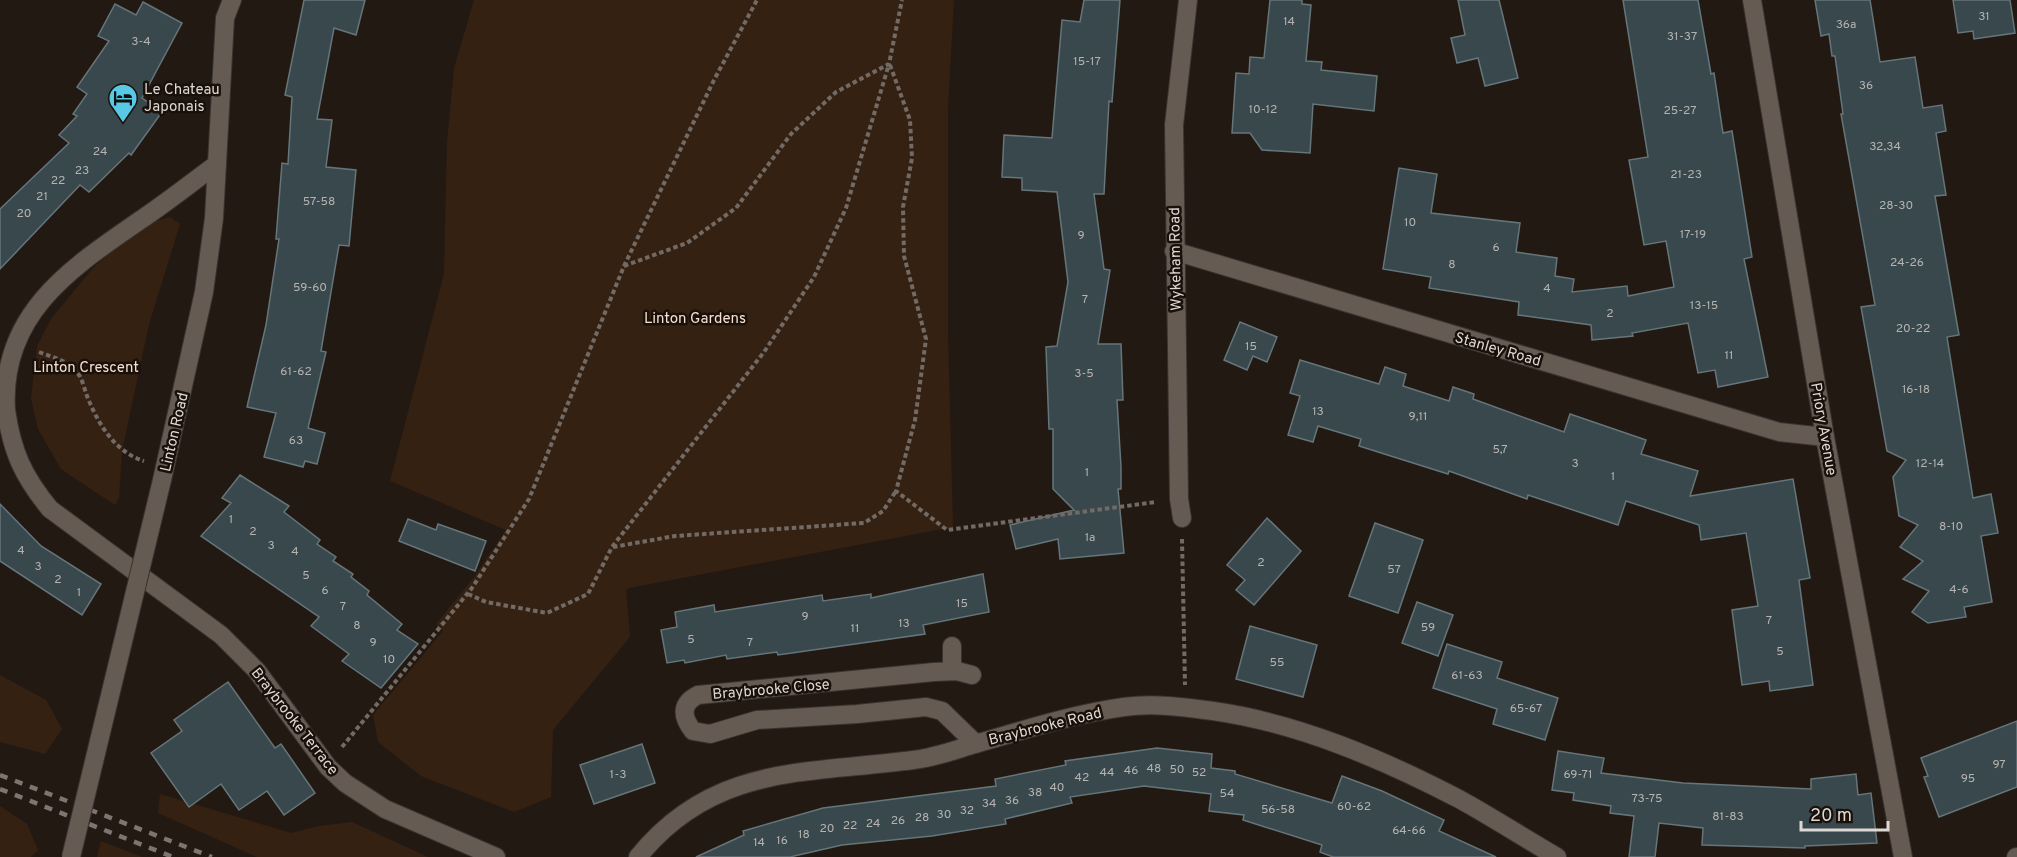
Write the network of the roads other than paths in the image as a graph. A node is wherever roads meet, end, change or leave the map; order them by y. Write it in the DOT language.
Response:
graph roads {
  1 [pos="232,0"];
  2 [pos="1188,0"];
  3 [pos="1752,0"];
  4 [pos="217,164"];
  5 [pos="1174,251"];
  6 [pos="1825,437"];
  7 [pos="1182,518"];
  8 [pos="952,646"];
  9 [pos="952,671"];
  10 [pos="972,675"];
  11 [pos="976,744"];
  12 [pos="71,857"];
  13 [pos="496,857"];
  14 [pos="638,857"];
  15 [pos="1557,857"];
  16 [pos="1903,857"];
  1 -- 4 [label="street, Linton Road"];
  2 -- 5 [label="street, Wykeham Road"];
  3 -- 6 [label="street, Priory Avenue"];
  4 -- 12 [label="street, Linton Road, bridge"];
  4 -- 13 [label="street, Braybrooke Terrace"];
  5 -- 6 [label="street, Stanley Road"];
  5 -- 7 [label="street, Wykeham Road"];
  6 -- 16 [label="street, Priory Avenue"];
  8 -- 9 [label="street"];
  9 -- 10 [label="street, Braybrooke Close"];
  9 -- 11 [label="street, Braybrooke Close"];
  11 -- 14 [label="street, Braybrooke Road"];
  11 -- 15 [label="street, Braybrooke Road"];
}
